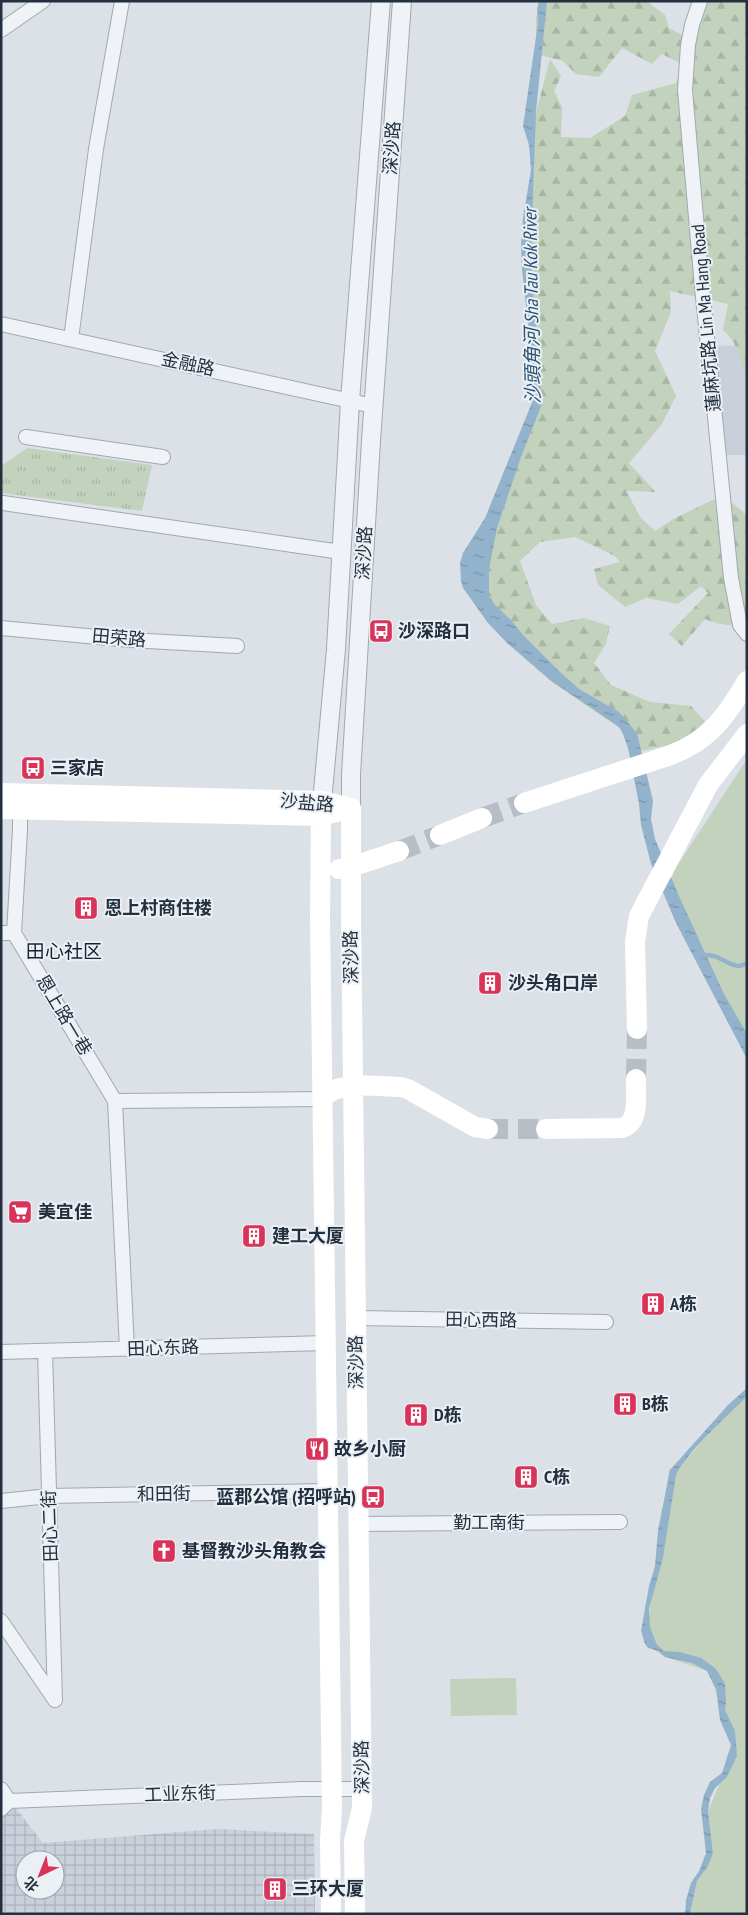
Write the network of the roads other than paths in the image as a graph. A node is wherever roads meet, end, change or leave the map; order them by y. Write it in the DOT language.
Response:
graph roads {
  1 [pos="43,1"];
  2 [pos="122,1"];
  3 [pos="381,1"];
  4 [pos="402,1"];
  5 [pos="700,1"];
  6 [pos="1,30"];
  7 [pos="1,324"];
  8 [pos="71,339"];
  9 [pos="350,402"];
  10 [pos="373,406"];
  11 [pos="26,437"];
  12 [pos="163,457"];
  13 [pos="3,502"];
  14 [pos="341,552"];
  15 [pos="1,628"];
  16 [pos="747,634"];
  17 [pos="237,646"];
  18 [pos="747,681"];
  19 [pos="747,734"];
  20 [pos="1,793"];
  21 [pos="524,803"];
  22 [pos="351,808"];
  23 [pos="10,809"];
  24 [pos="321,809"];
  25 [pos="482,818"];
  26 [pos="440,835"];
  27 [pos="399,851"];
  28 [pos="321,863"];
  29 [pos="351,867"];
  30 [pos="8,933"];
  31 [pos="637,1029"];
  32 [pos="636,1079"];
  33 [pos="353,1086"];
  34 [pos="322,1099"];
  35 [pos="115,1101"];
  36 [pos="488,1129"];
  37 [pos="546,1129"];
  38 [pos="356,1318"];
  39 [pos="606,1322"];
  40 [pos="326,1343"];
  41 [pos="128,1349"];
  42 [pos="45,1351"];
  43 [pos="1,1352"];
  44 [pos="328,1491"];
  45 [pos="49,1496"];
  46 [pos="1,1501"];
  47 [pos="620,1522"];
  48 [pos="358,1524"];
  49 [pos="1,1621"];
  50 [pos="332,1789"];
  51 [pos="362,1789"];
  52 [pos="4,1800"];
  53 [pos="331,1914"];
  54 [pos="355,1914"];
  1 -- 6 [label="street"];
  2 -- 8 [label="street"];
  3 -- 9 [label="street, 深沙路"];
  4 -- 10 [label="street, 深沙路"];
  5 -- 16 [label="street, 蓮麻坑路 Lin Ma Hang Road"];
  7 -- 8 [label="street, 金融路"];
  8 -- 9 [label="street, 金融路"];
  9 -- 10 [label="street, 金融路"];
  9 -- 14 [label="street, 深沙路"];
  10 -- 22 [label="street, 深沙路"];
  11 -- 12 [label="street"];
  13 -- 14 [label="street"];
  14 -- 24 [label="street, 深沙路"];
  15 -- 17 [label="street, 田荣路"];
  18 -- 21 [label="main road"];
  19 -- 31 [label="main road"];
  20 -- 24 [label="main road, 沙盐路"];
  22 -- 24 [label="main road, 沙盐路"];
  22 -- 29 [label="main road, 深沙路"];
  23 -- 24 [label="main road, 沙盐路"];
  23 -- 30 [label="street, 恩上路一巷"];
  24 -- 28 [label="main road, 深沙路"];
  25 -- 26 [label="main road"];
  27 -- 29 [label="main road"];
  28 -- 29 [label="main road"];
  28 -- 34 [label="main road, 深沙路"];
  29 -- 33 [label="main road, 深沙路"];
  30 -- 35 [label="street, 恩上路一巷"];
  32 -- 37 [label="main road"];
  33 -- 34 [label="main road"];
  33 -- 36 [label="main road"];
  33 -- 38 [label="main road, 深沙路"];
  34 -- 35 [label="street"];
  34 -- 40 [label="main road, 深沙路"];
  35 -- 41 [label="street, 恩上路一巷"];
  38 -- 39 [label="street, 田心西路"];
  38 -- 48 [label="main road, 深沙路"];
  40 -- 41 [label="street, 田心东路"];
  40 -- 44 [label="main road, 深沙路"];
  41 -- 42 [label="street, 田心东路"];
  42 -- 43 [label="street, 田心东路"];
  42 -- 45 [label="street, 田心二街"];
  44 -- 45 [label="street, 和田街"];
  44 -- 50 [label="main road, 深沙路"];
  45 -- 46 [label="street, 和田街"];
  45 -- 49 [label="street, 田心二街"];
  47 -- 48 [label="street, 勤工南街"];
  48 -- 51 [label="main road, 深沙路"];
  50 -- 51 [label="street, 工业东街"];
  50 -- 52 [label="street, 工业东街"];
  50 -- 53 [label="main road, 深沙路"];
  51 -- 54 [label="main road, 深沙路"];
}
